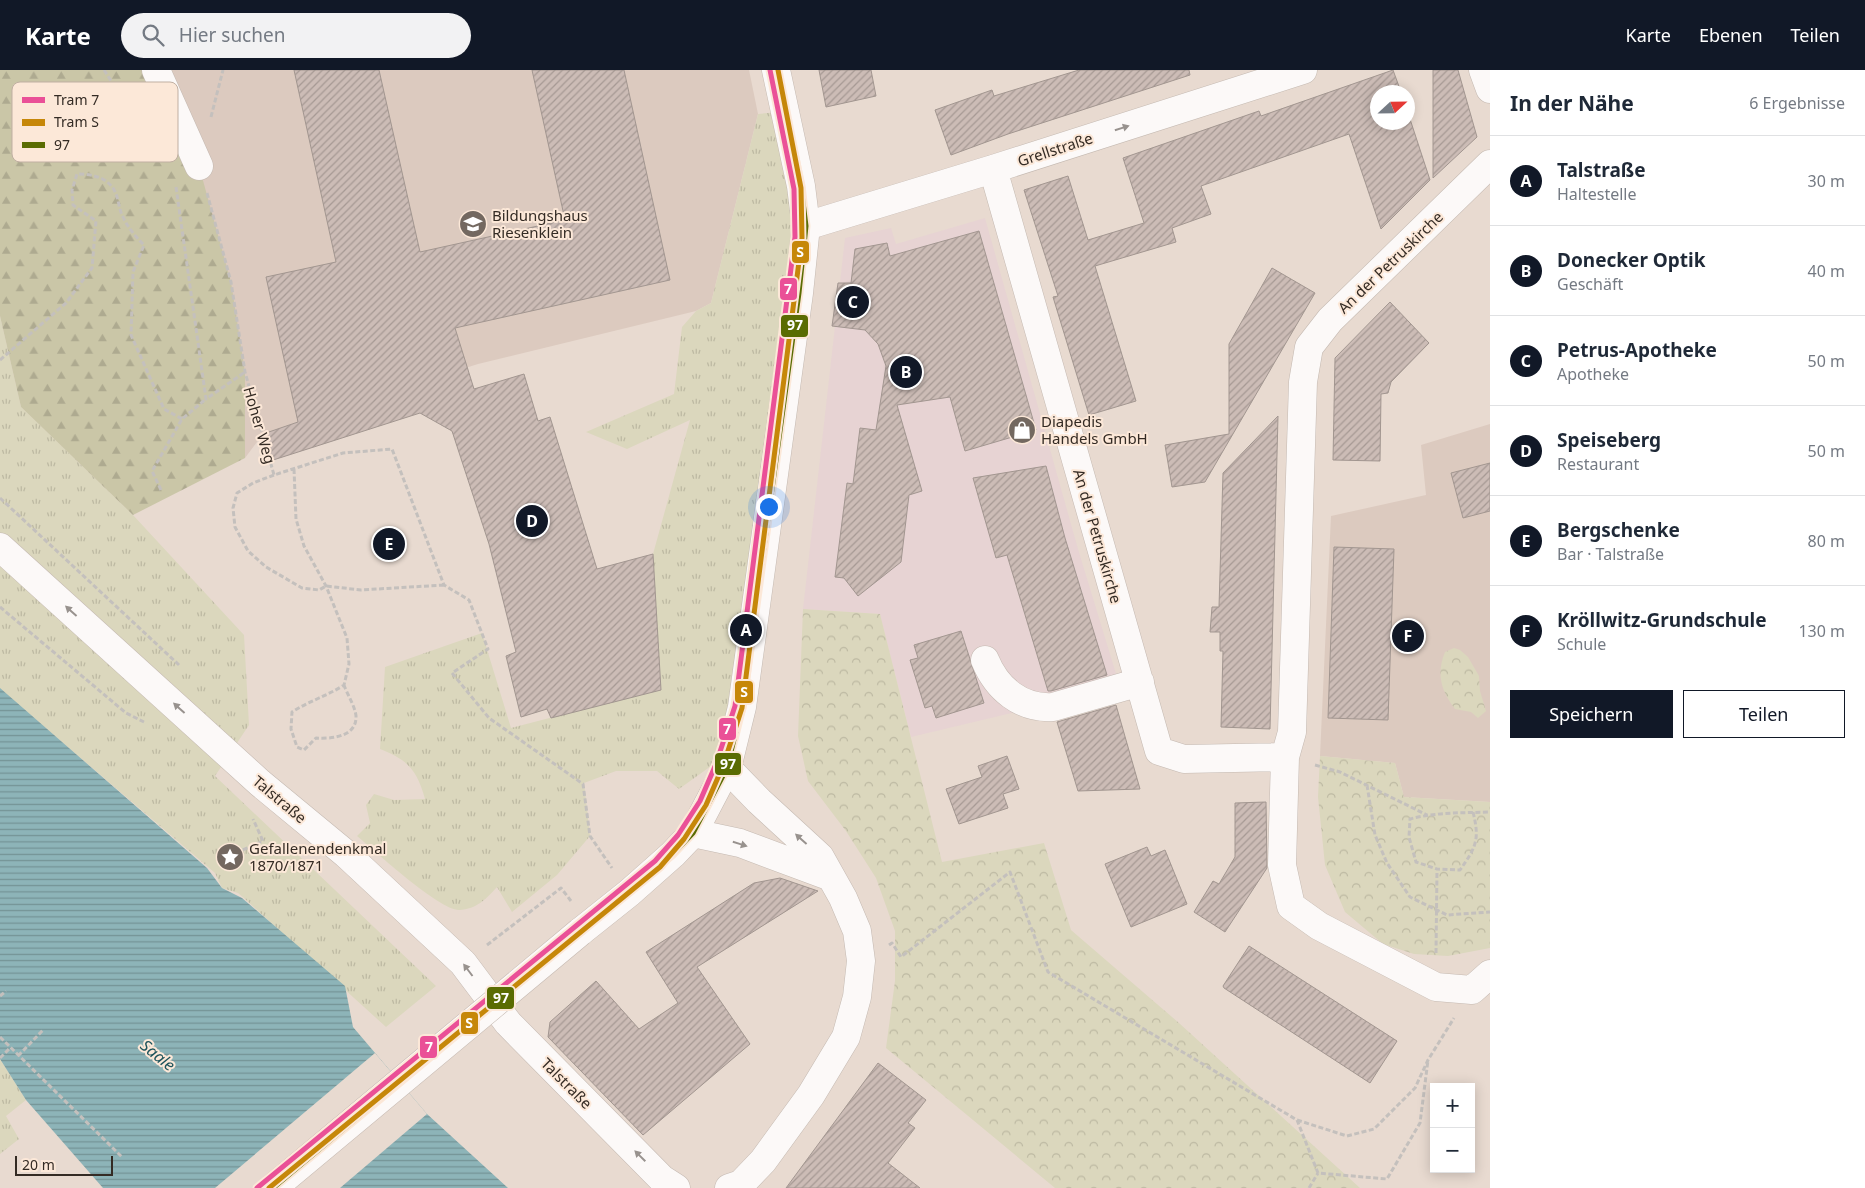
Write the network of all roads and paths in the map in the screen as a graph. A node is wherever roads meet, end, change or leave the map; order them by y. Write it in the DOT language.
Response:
graph roads {
  1 [pos="104,70"];
  2 [pos="156,70"];
  3 [pos="776,70"];
  4 [pos="1303,70"];
  5 [pos="1483,70"];
  6 [pos="112,82"];
  7 [pos="161,82"];
  8 [pos="1490,89"];
  9 [pos="178,119"];
  10 [pos="1490,164"];
  11 [pos="199,166"];
  12 [pos="992,170"];
  13 [pos="175,177"];
  14 [pos="806,226"];
  15 [pos="0,360"];
  16 [pos="245,372"];
  17 [pos="206,399"];
  18 [pos="182,419"];
  19 [pos="294,469"];
  20 [pos="274,475"];
  21 [pos="161,490"];
  22 [pos="0,547"];
  23 [pos="444,585"];
  24 [pos="326,586"];
  25 [pos="0,607"];
  26 [pos="985,660"];
  27 [pos="1140,682"];
  28 [pos="344,685"];
  29 [pos="152,726"];
  30 [pos="1285,757"];
  31 [pos="727,768"];
  32 [pos="1340,772"];
  33 [pos="260,783"];
  34 [pos="1367,785"];
  35 [pos="1473,812"];
  36 [pos="1490,812"];
  37 [pos="1427,814"];
  38 [pos="693,832"];
  39 [pos="236,854"];
  40 [pos="1437,868"];
  41 [pos="831,877"];
  42 [pos="629,893"];
  43 [pos="1438,910"];
  44 [pos="1490,912"];
  45 [pos="585,929"];
  46 [pos="892,943"];
  47 [pos="463,963"];
  48 [pos="1484,986"];
  49 [pos="1436,987"];
  50 [pos="6,991"];
  51 [pos="0,996"];
  52 [pos="44,1029"];
  53 [pos="0,1037"];
  54 [pos="10,1048"];
  55 [pos="18,1056"];
  56 [pos="0,1058"];
  57 [pos="1428,1060"];
  58 [pos="1297,1120"];
  59 [pos="122,1157"];
  60 [pos="1318,1173"];
  61 [pos="272,1188"];
  62 [pos="676,1188"];
  63 [pos="729,1188"];
  64 [pos="1309,1188"];
  1 -- 6 [label="path"];
  2 -- 7 [label="street"];
  3 -- 14 [label="street"];
  12 -- 4 [label="street, Grellstraße, one-way"];
  5 -- 8 [label="street"];
  9 -- 11 [label="street"];
  10 -- 30 [label="street, An der Petruskirche"];
  11 -- 16 [label="path, Hoher Weg"];
  12 -- 14 [label="street, Grellstraße"];
  12 -- 27 [label="street, An der Petruskirche"];
  13 -- 17 [label="path"];
  14 -- 31 [label="street"];
  15 -- 18 [label="path"];
  16 -- 17 [label="path"];
  16 -- 20 [label="path, Hoher Weg"];
  17 -- 18 [label="path"];
  18 -- 21 [label="path"];
  19 -- 20 [label="path, Hoher Weg"];
  19 -- 23 [label="path, Hoher Weg"];
  19 -- 24 [label="path"];
  20 -- 24 [label="path"];
  33 -- 22 [label="street, Talstraße, one-way"];
  23 -- 24 [label="path"];
  23 -- 42 [label="path"];
  24 -- 28 [label="path"];
  25 -- 29 [label="path"];
  26 -- 27 [label="street"];
  27 -- 30 [label="street, An der Petruskirche"];
  28 -- 28 [label="path"];
  30 -- 49 [label="street, An der Petruskirche"];
  31 -- 38 [label="street"];
  41 -- 31 [label="street, one-way"];
  32 -- 34 [label="path"];
  33 -- 39 [label="path"];
  33 -- 47 [label="street, Talstraße"];
  34 -- 37 [label="path"];
  34 -- 43 [label="path"];
  35 -- 36 [label="path"];
  35 -- 37 [label="path"];
  35 -- 40 [label="path"];
  37 -- 40 [label="path"];
  38 -- 41 [label="street, one-way"];
  38 -- 42 [label="street"];
  40 -- 43 [label="path"];
  41 -- 63 [label="street"];
  42 -- 45 [label="street"];
  43 -- 44 [label="path"];
  43 -- 49 [label="path"];
  45 -- 47 [label="path"];
  45 -- 61 [label="street, bridge"];
  46 -- 58 [label="path"];
  62 -- 47 [label="street, Talstraße, one-way"];
  48 -- 49 [label="street, An der Petruskirche"];
  48 -- 57 [label="path"];
  50 -- 51 [label="path"];
  52 -- 55 [label="path"];
  53 -- 54 [label="path"];
  54 -- 55 [label="path"];
  54 -- 56 [label="path"];
  55 -- 59 [label="path"];
  57 -- 58 [label="path"];
  57 -- 60 [label="path"];
  58 -- 60 [label="path"];
  60 -- 64 [label="path"];
}
